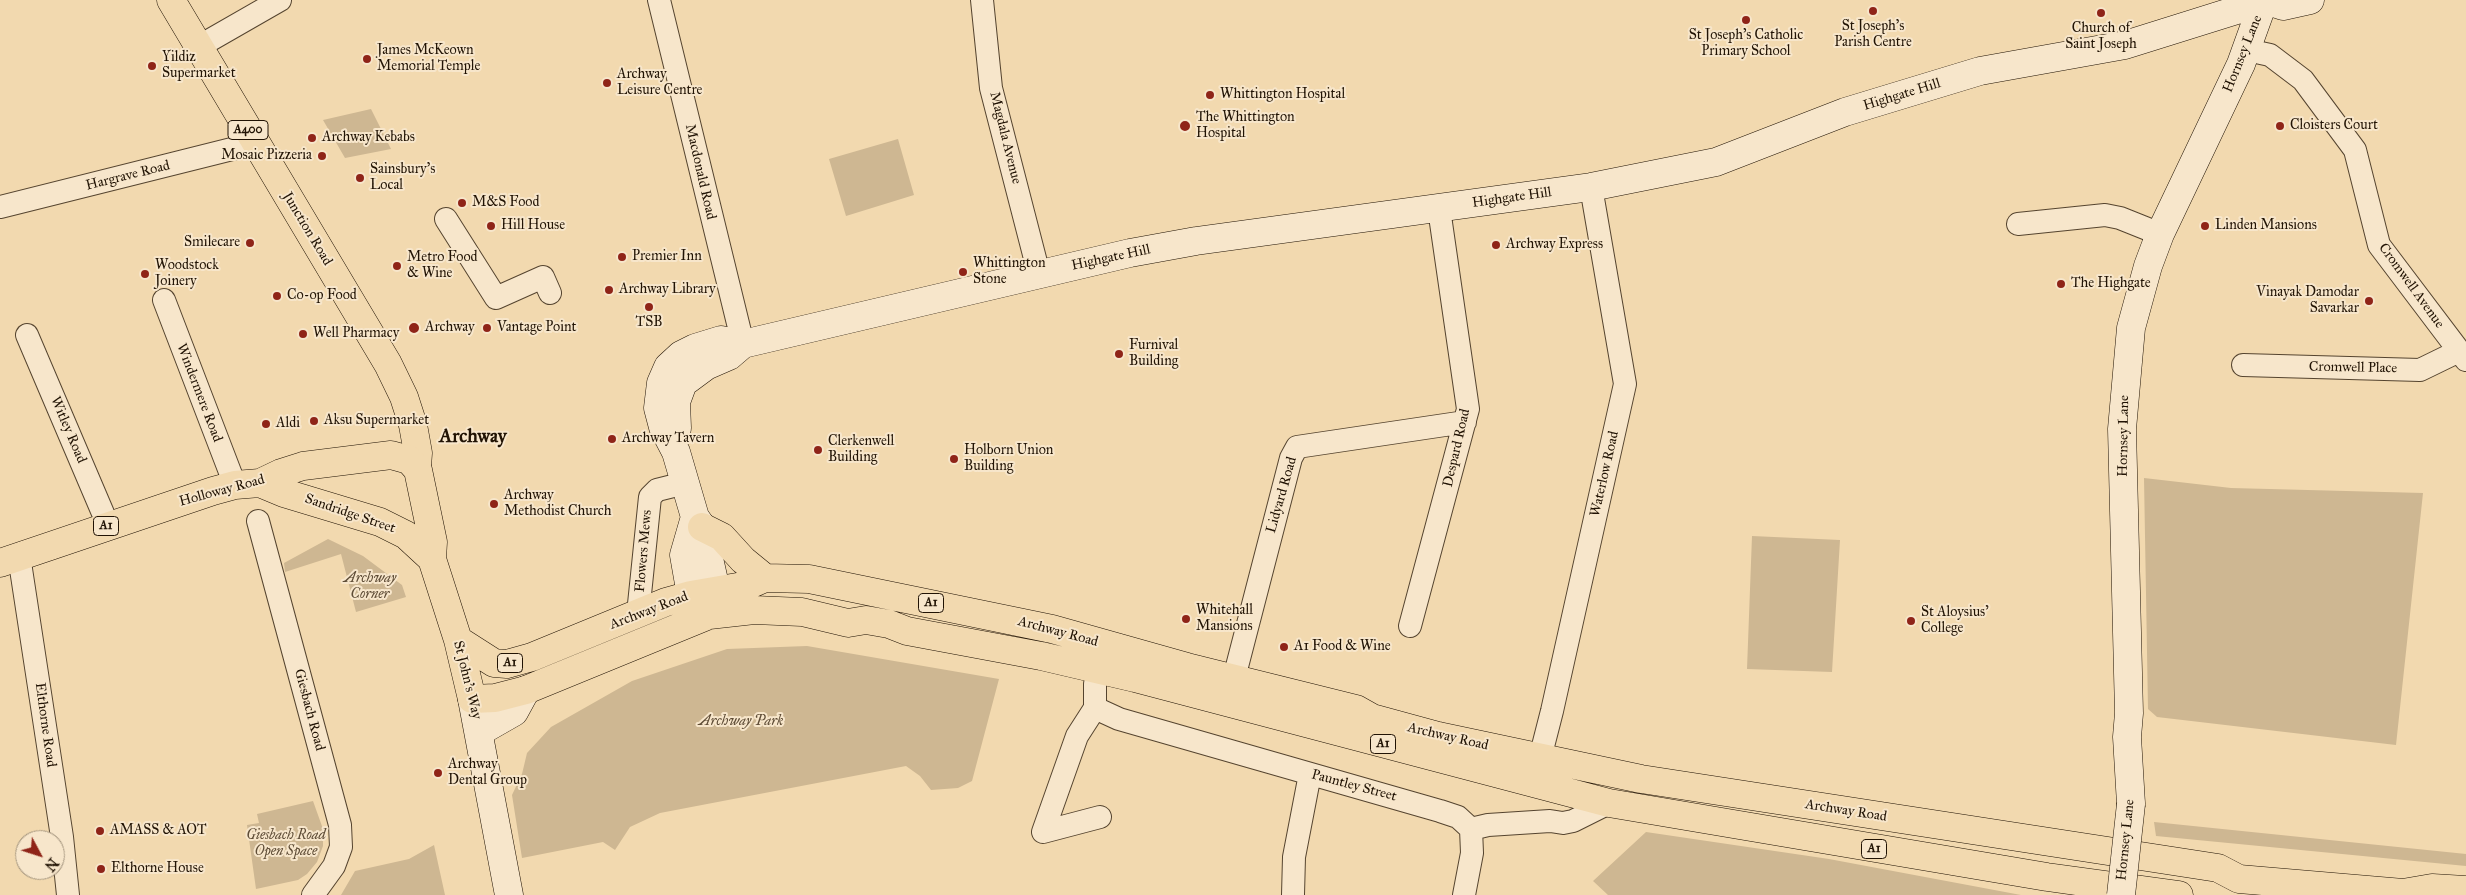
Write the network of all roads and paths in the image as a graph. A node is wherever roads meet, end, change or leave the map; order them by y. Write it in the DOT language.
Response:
graph roads {
  1 [pos="171,0"];
  2 [pos="280,0"];
  3 [pos="659,0"];
  4 [pos="982,0"];
  5 [pos="2310,0"];
  6 [pos="2267,1"];
  7 [pos="198,47"];
  8 [pos="2247,50"];
  9 [pos="256,143"];
  10 [pos="1591,187"];
  11 [pos="0,207"];
  12 [pos="1439,209"];
  13 [pos="446,219"];
  14 [pos="2018,224"];
  15 [pos="2160,234"];
  16 [pos="1039,274"];
  17 [pos="550,292"];
  18 [pos="164,300"];
  19 [pos="28,335"];
  20 [pos="742,344"];
  21 [pos="2462,356"];
  22 [pos="2243,365"];
  23 [pos="1466,422"];
  24 [pos="676,452"];
  25 [pos="417,467"];
  26 [pos="685,482"];
  27 [pos="247,484"];
  28 [pos="258,521"];
  29 [pos="698,522"];
  30 [pos="108,525"];
  31 [pos="9,559"];
  32 [pos="432,559"];
  33 [pos="765,578"];
  34 [pos="705,600"];
  35 [pos="641,614"];
  36 [pos="1410,626"];
  37 [pos="458,640"];
  38 [pos="1100,670"];
  39 [pos="1234,678"];
  40 [pos="526,690"];
  41 [pos="472,699"];
  42 [pos="1095,708"];
  43 [pos="479,732"];
  44 [pos="1403,738"];
  45 [pos="1540,758"];
  46 [pos="1310,774"];
  47 [pos="1609,803"];
  48 [pos="1100,817"];
  49 [pos="1471,829"];
  50 [pos="2466,890"];
  51 [pos="68,895"];
  52 [pos="313,895"];
  53 [pos="509,895"];
  54 [pos="1293,895"];
  55 [pos="1464,895"];
  56 [pos="2121,895"];
  57 [pos="2179,895"];
  1 -- 7 [label="main road, Junction Road / A400"];
  2 -- 7 [label="street"];
  3 -- 20 [label="street, Macdonald Road"];
  4 -- 16 [label="street, Magdala Avenue"];
  5 -- 6 [label="main road, Highgate Hill"];
  6 -- 8 [label="main road, Hornsey Lane"];
  6 -- 10 [label="main road, Highgate Hill"];
  7 -- 9 [label="main road, Junction Road / A400"];
  8 -- 15 [label="main road, Hornsey Lane"];
  8 -- 21 [label="street, Cromwell Avenue"];
  9 -- 11 [label="street, Hargrave Road"];
  9 -- 25 [label="main road, Junction Road / A400"];
  10 -- 12 [label="main road, Highgate Hill"];
  10 -- 45 [label="street, Waterlow Road"];
  12 -- 16 [label="main road, Highgate Hill"];
  12 -- 23 [label="street, Despard Road"];
  13 -- 17 [label="street"];
  14 -- 15 [label="street"];
  15 -- 56 [label="main road, Hornsey Lane, bridge"];
  16 -- 20 [label="main road, Highgate Hill"];
  18 -- 27 [label="street, Windermere Road"];
  19 -- 30 [label="street, Witley Road"];
  20 -- 24 [label="main road, Highgate Hill"];
  20 -- 24 [label="main road, Highgate Hill"];
  21 -- 22 [label="street, Cromwell Place"];
  23 -- 36 [label="street, Despard Road"];
  23 -- 39 [label="street, Lidyard Road"];
  24 -- 26 [label="main road"];
  25 -- 27 [label="main road, Holloway Road / A1"];
  25 -- 32 [label="main road, St John's Way"];
  26 -- 29 [label="main road"];
  26 -- 35 [label="street, Flowers Mews"];
  27 -- 30 [label="main road, Holloway Road / A1"];
  27 -- 32 [label="main road, Sandridge Street"];
  28 -- 52 [label="street, Giesbach Road"];
  29 -- 33 [label="main road"];
  29 -- 34 [label="main road"];
  30 -- 31 [label="main road, Holloway Road / A1"];
  31 -- 51 [label="street, Elthorne Road"];
  32 -- 37 [label="main road, St John's Way"];
  33 -- 34 [label="main road, Archway Road / A1"];
  33 -- 39 [label="main road, Archway Road / A1"];
  34 -- 35 [label="main road, Archway Road / A1"];
  34 -- 38 [label="main road, Archway Road / A1"];
  34 -- 40 [label="main road, Archway Road / A1"];
  35 -- 37 [label="main road, Archway Road / A1"];
  37 -- 41 [label="main road, St John's Way"];
  38 -- 42 [label="street"];
  38 -- 44 [label="main road, Archway Road / A1"];
  39 -- 44 [label="main road, Archway Road / A1"];
  40 -- 41 [label="main road, Archway Road / A1"];
  40 -- 43 [label="main road"];
  41 -- 43 [label="main road, St John's Way"];
  42 -- 46 [label="street, Pauntley Street"];
  42 -- 48 [label="street"];
  43 -- 53 [label="main road, St John's Way"];
  44 -- 45 [label="main road, Archway Road / A1"];
  44 -- 47 [label="main road, Archway Road / A1"];
  45 -- 50 [label="main road, Archway Road / A1"];
  46 -- 49 [label="street, Pauntley Street"];
  46 -- 54 [label="street"];
  47 -- 49 [label="street"];
  47 -- 57 [label="main road, Archway Road / A1"];
  49 -- 55 [label="street"];
}
